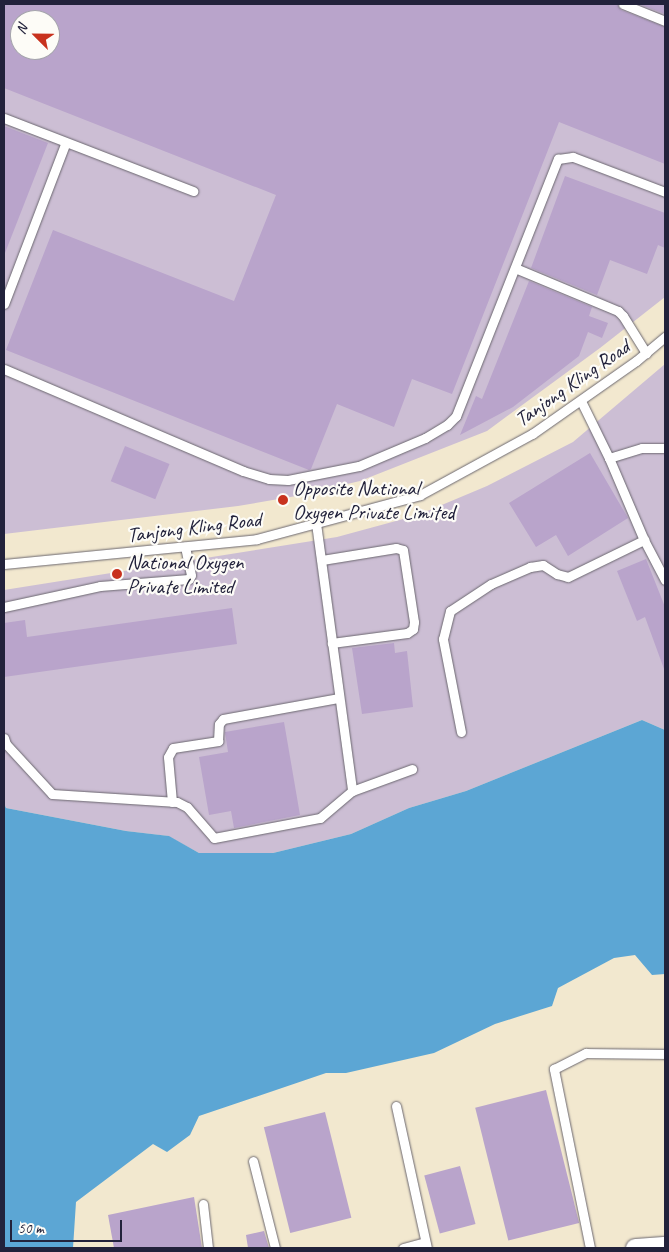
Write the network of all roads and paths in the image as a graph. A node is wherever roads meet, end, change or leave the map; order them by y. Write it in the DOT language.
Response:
graph roads {
  1 [pos="623,4"];
  2 [pos="665,20"];
  3 [pos="4,118"];
  4 [pos="66,142"];
  5 [pos="192,191"];
  6 [pos="665,192"];
  7 [pos="514,268"];
  8 [pos="4,304"];
  9 [pos="665,337"];
  10 [pos="646,354"];
  11 [pos="4,369"];
  12 [pos="582,401"];
  13 [pos="665,448"];
  14 [pos="610,458"];
  15 [pos="316,523"];
  16 [pos="644,540"];
  17 [pos="185,546"];
  18 [pos="322,560"];
  19 [pos="4,564"];
  20 [pos="665,580"];
  21 [pos="4,607"];
  22 [pos="332,643"];
  23 [pos="339,698"];
  24 [pos="460,732"];
  25 [pos="4,738"];
  26 [pos="412,768"];
  27 [pos="352,792"];
  28 [pos="172,802"];
  29 [pos="665,1054"];
  30 [pos="396,1106"];
  31 [pos="253,1161"];
  32 [pos="203,1204"];
  33 [pos="426,1245"];
  34 [pos="665,1246"];
  35 [pos="208,1248"];
  36 [pos="275,1248"];
  37 [pos="403,1248"];
  38 [pos="590,1248"];
  39 [pos="636,1248"];
  1 -- 2 [label="lane"];
  3 -- 4 [label="lane"];
  4 -- 5 [label="lane"];
  4 -- 8 [label="lane"];
  6 -- 7 [label="lane"];
  7 -- 10 [label="lane"];
  7 -- 11 [label="lane"];
  9 -- 10 [label="lane, Tanjong Kling Road"];
  10 -- 12 [label="lane, Tanjong Kling Road"];
  12 -- 14 [label="lane"];
  12 -- 15 [label="lane, Tanjong Kling Road"];
  13 -- 14 [label="lane"];
  14 -- 16 [label="lane"];
  15 -- 17 [label="lane, Tanjong Kling Road"];
  15 -- 18 [label="lane"];
  16 -- 20 [label="lane"];
  16 -- 24 [label="lane"];
  17 -- 19 [label="lane, Tanjong Kling Road"];
  17 -- 21 [label="lane"];
  18 -- 22 [label="lane"];
  18 -- 22 [label="lane"];
  22 -- 23 [label="lane"];
  23 -- 27 [label="lane"];
  23 -- 28 [label="lane"];
  25 -- 28 [label="lane"];
  26 -- 27 [label="lane"];
  27 -- 28 [label="lane"];
  29 -- 38 [label="lane"];
  30 -- 33 [label="lane"];
  31 -- 36 [label="lane"];
  32 -- 35 [label="lane"];
  33 -- 37 [label="lane"];
  34 -- 39 [label="street"];
}
